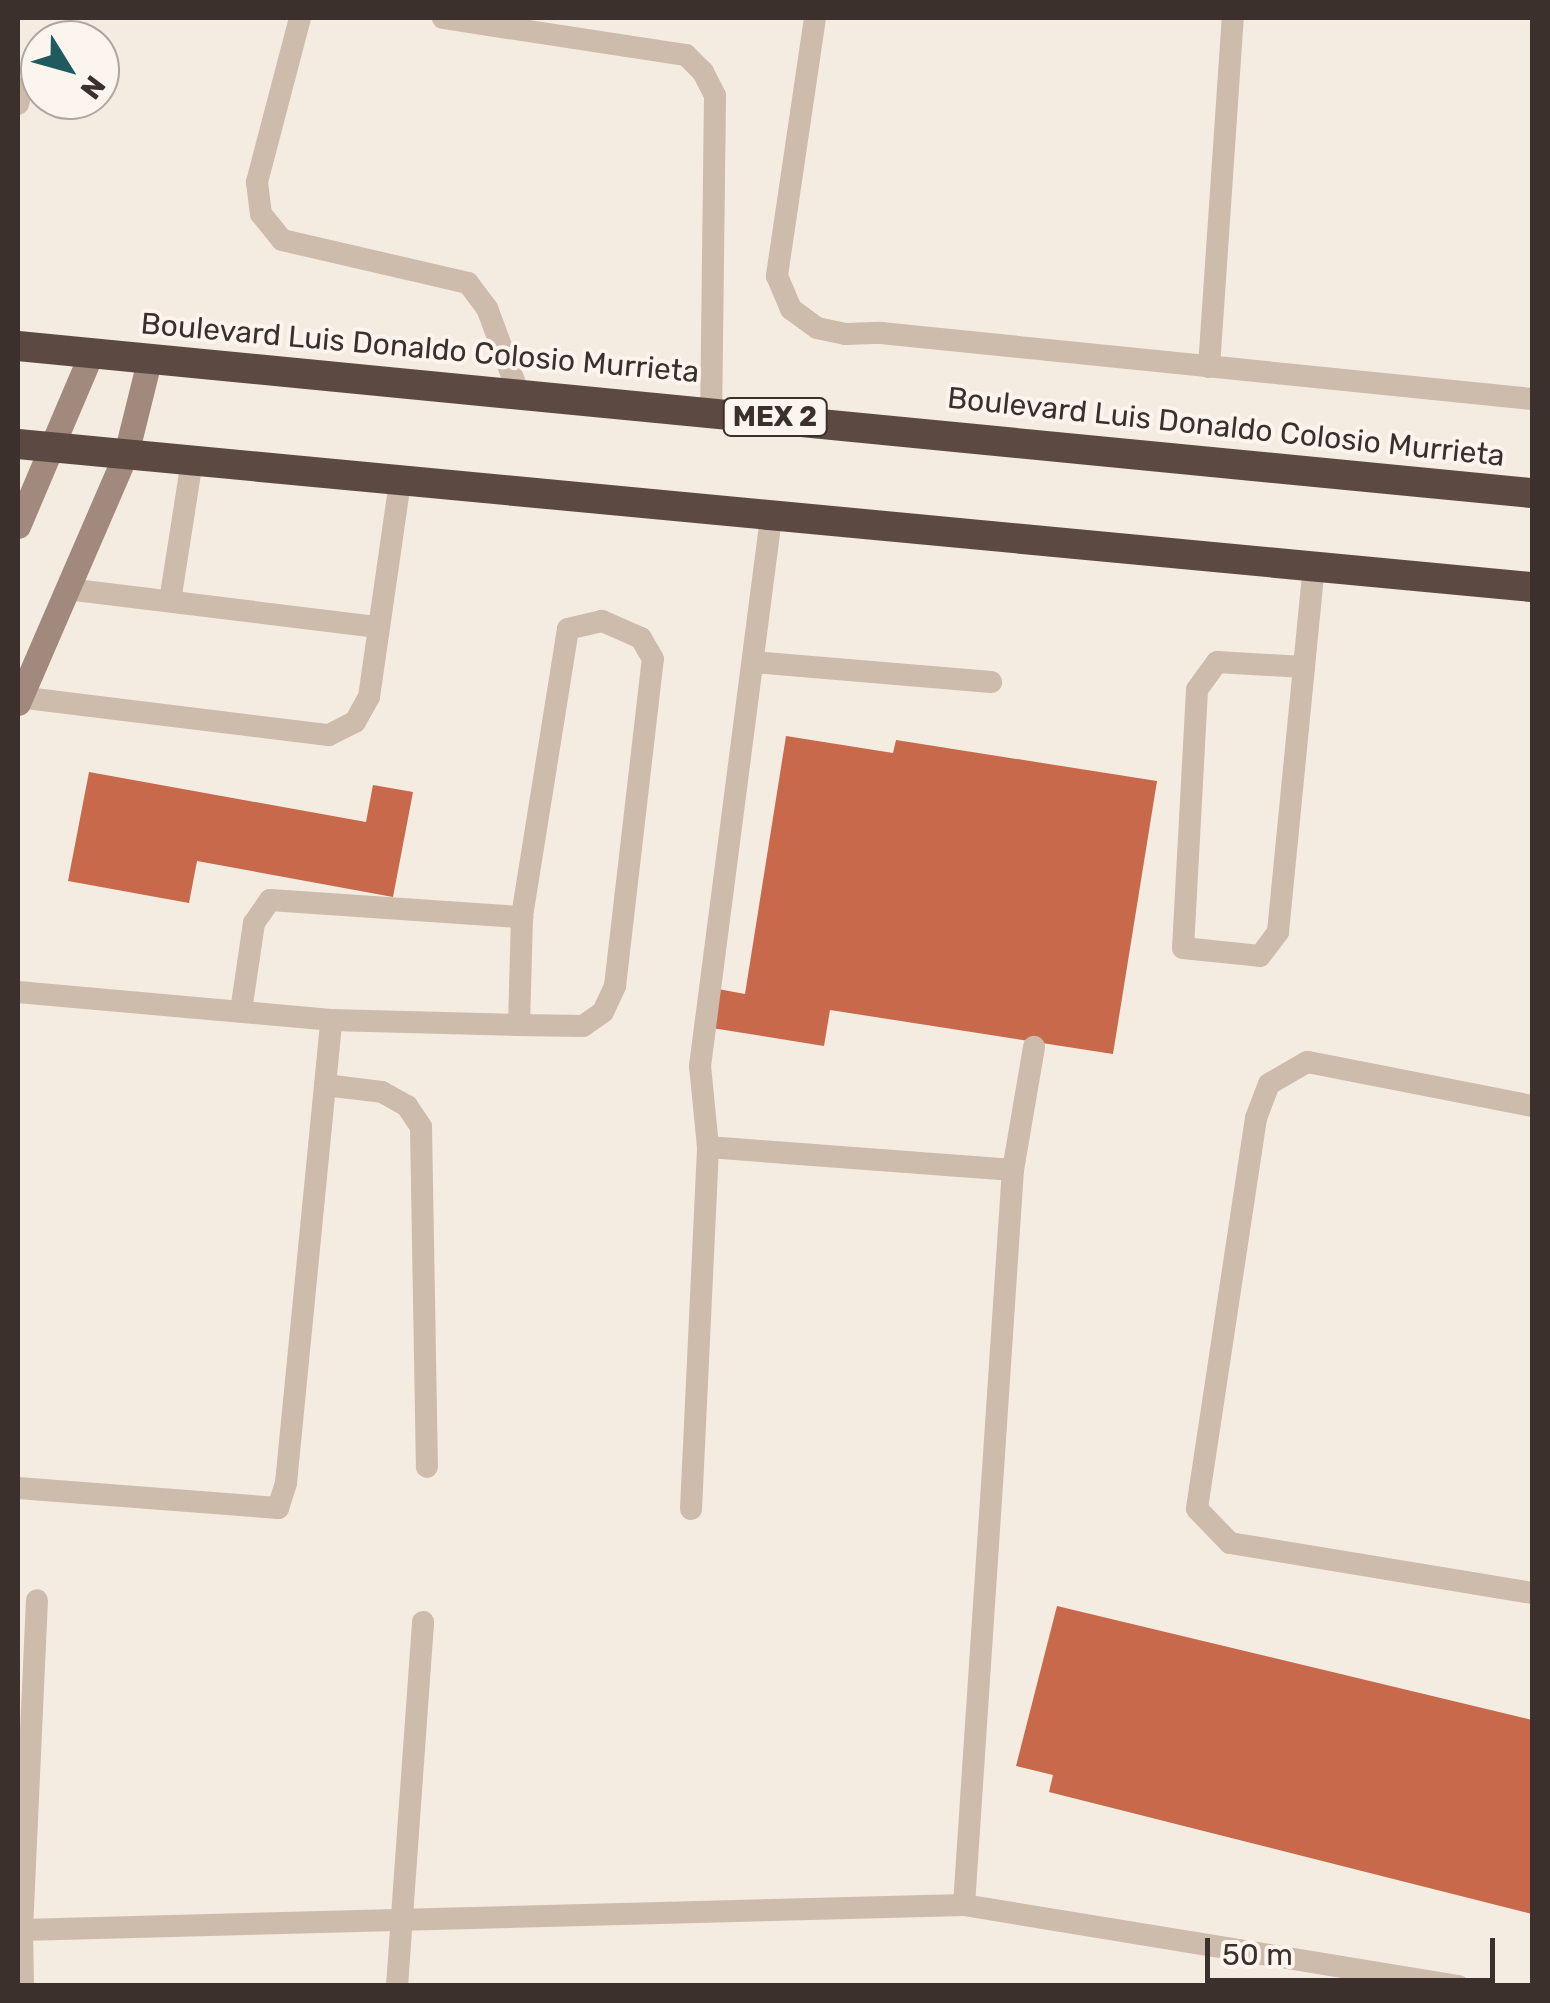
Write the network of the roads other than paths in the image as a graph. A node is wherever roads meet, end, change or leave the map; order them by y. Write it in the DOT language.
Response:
graph roads {
  1 [pos="300,18"];
  2 [pos="444,18"];
  3 [pos="814,18"];
  4 [pos="1233,18"];
  5 [pos="18,88"];
  6 [pos="18,104"];
  7 [pos="18,346"];
  8 [pos="92,352"];
  9 [pos="150,357"];
  10 [pos="1209,367"];
  11 [pos="518,392"];
  12 [pos="1532,399"];
  13 [pos="712,410"];
  14 [pos="18,444"];
  15 [pos="52,448"];
  16 [pos="126,454"];
  17 [pos="192,460"];
  18 [pos="400,481"];
  19 [pos="1532,493"];
  20 [pos="771,518"];
  21 [pos="18,526"];
  22 [pos="1314,567"];
  23 [pos="1532,587"];
  24 [pos="67,589"];
  25 [pos="170,602"];
  26 [pos="378,627"];
  27 [pos="753,662"];
  28 [pos="1304,667"];
  29 [pos="990,682"];
  30 [pos="18,699"];
  31 [pos="522,917"];
  32 [pos="18,992"];
  33 [pos="241,1011"];
  34 [pos="331,1020"];
  35 [pos="519,1025"];
  36 [pos="1034,1047"];
  37 [pos="325,1086"];
  38 [pos="1532,1106"];
  39 [pos="708,1147"];
  40 [pos="1013,1170"];
  41 [pos="427,1466"];
  42 [pos="18,1488"];
  43 [pos="691,1508"];
  44 [pos="1532,1593"];
  45 [pos="37,1600"];
  46 [pos="422,1622"];
  47 [pos="964,1905"];
  48 [pos="402,1920"];
  49 [pos="22,1930"];
  50 [pos="1366,1978"];
  51 [pos="23,1986"];
  52 [pos="397,1986"];
  53 [pos="1458,1986"];
  1 -- 11 [label="lane"];
  2 -- 13 [label="lane"];
  3 -- 10 [label="lane"];
  4 -- 10 [label="lane"];
  5 -- 6 [label="lane"];
  7 -- 8 [label="highway, Boulevard Luis Donaldo Colosio Murrieta / MEX 2"];
  8 -- 9 [label="highway, Boulevard Luis Donaldo Colosio Murrieta / MEX 2"];
  8 -- 15 [label="street"];
  9 -- 11 [label="highway, Boulevard Luis Donaldo Colosio Murrieta / MEX 2"];
  9 -- 16 [label="street"];
  10 -- 12 [label="lane"];
  11 -- 13 [label="highway, Boulevard Luis Donaldo Colosio Murrieta / MEX 2"];
  13 -- 19 [label="highway, Boulevard Luis Donaldo Colosio Murrieta / MEX 2"];
  14 -- 15 [label="highway"];
  15 -- 16 [label="highway"];
  15 -- 21 [label="street"];
  16 -- 17 [label="highway"];
  16 -- 24 [label="street"];
  17 -- 18 [label="highway"];
  17 -- 25 [label="lane"];
  18 -- 20 [label="highway"];
  18 -- 26 [label="lane"];
  20 -- 22 [label="highway"];
  20 -- 27 [label="lane"];
  22 -- 23 [label="highway"];
  22 -- 28 [label="lane"];
  24 -- 25 [label="lane"];
  24 -- 30 [label="street"];
  25 -- 26 [label="lane"];
  26 -- 30 [label="lane"];
  27 -- 29 [label="lane"];
  27 -- 39 [label="lane"];
  28 -- 28 [label="lane"];
  31 -- 33 [label="lane"];
  31 -- 35 [label="lane"];
  31 -- 35 [label="lane"];
  32 -- 33 [label="lane"];
  33 -- 34 [label="lane"];
  34 -- 35 [label="lane"];
  34 -- 37 [label="lane"];
  36 -- 40 [label="lane"];
  37 -- 41 [label="lane"];
  37 -- 42 [label="lane"];
  38 -- 44 [label="lane"];
  39 -- 40 [label="lane"];
  39 -- 43 [label="lane"];
  40 -- 47 [label="lane"];
  45 -- 49 [label="lane"];
  46 -- 48 [label="lane"];
  47 -- 48 [label="lane"];
  47 -- 50 [label="lane"];
  48 -- 49 [label="lane"];
  48 -- 52 [label="lane"];
  49 -- 51 [label="lane"];
  50 -- 53 [label="lane"];
}
